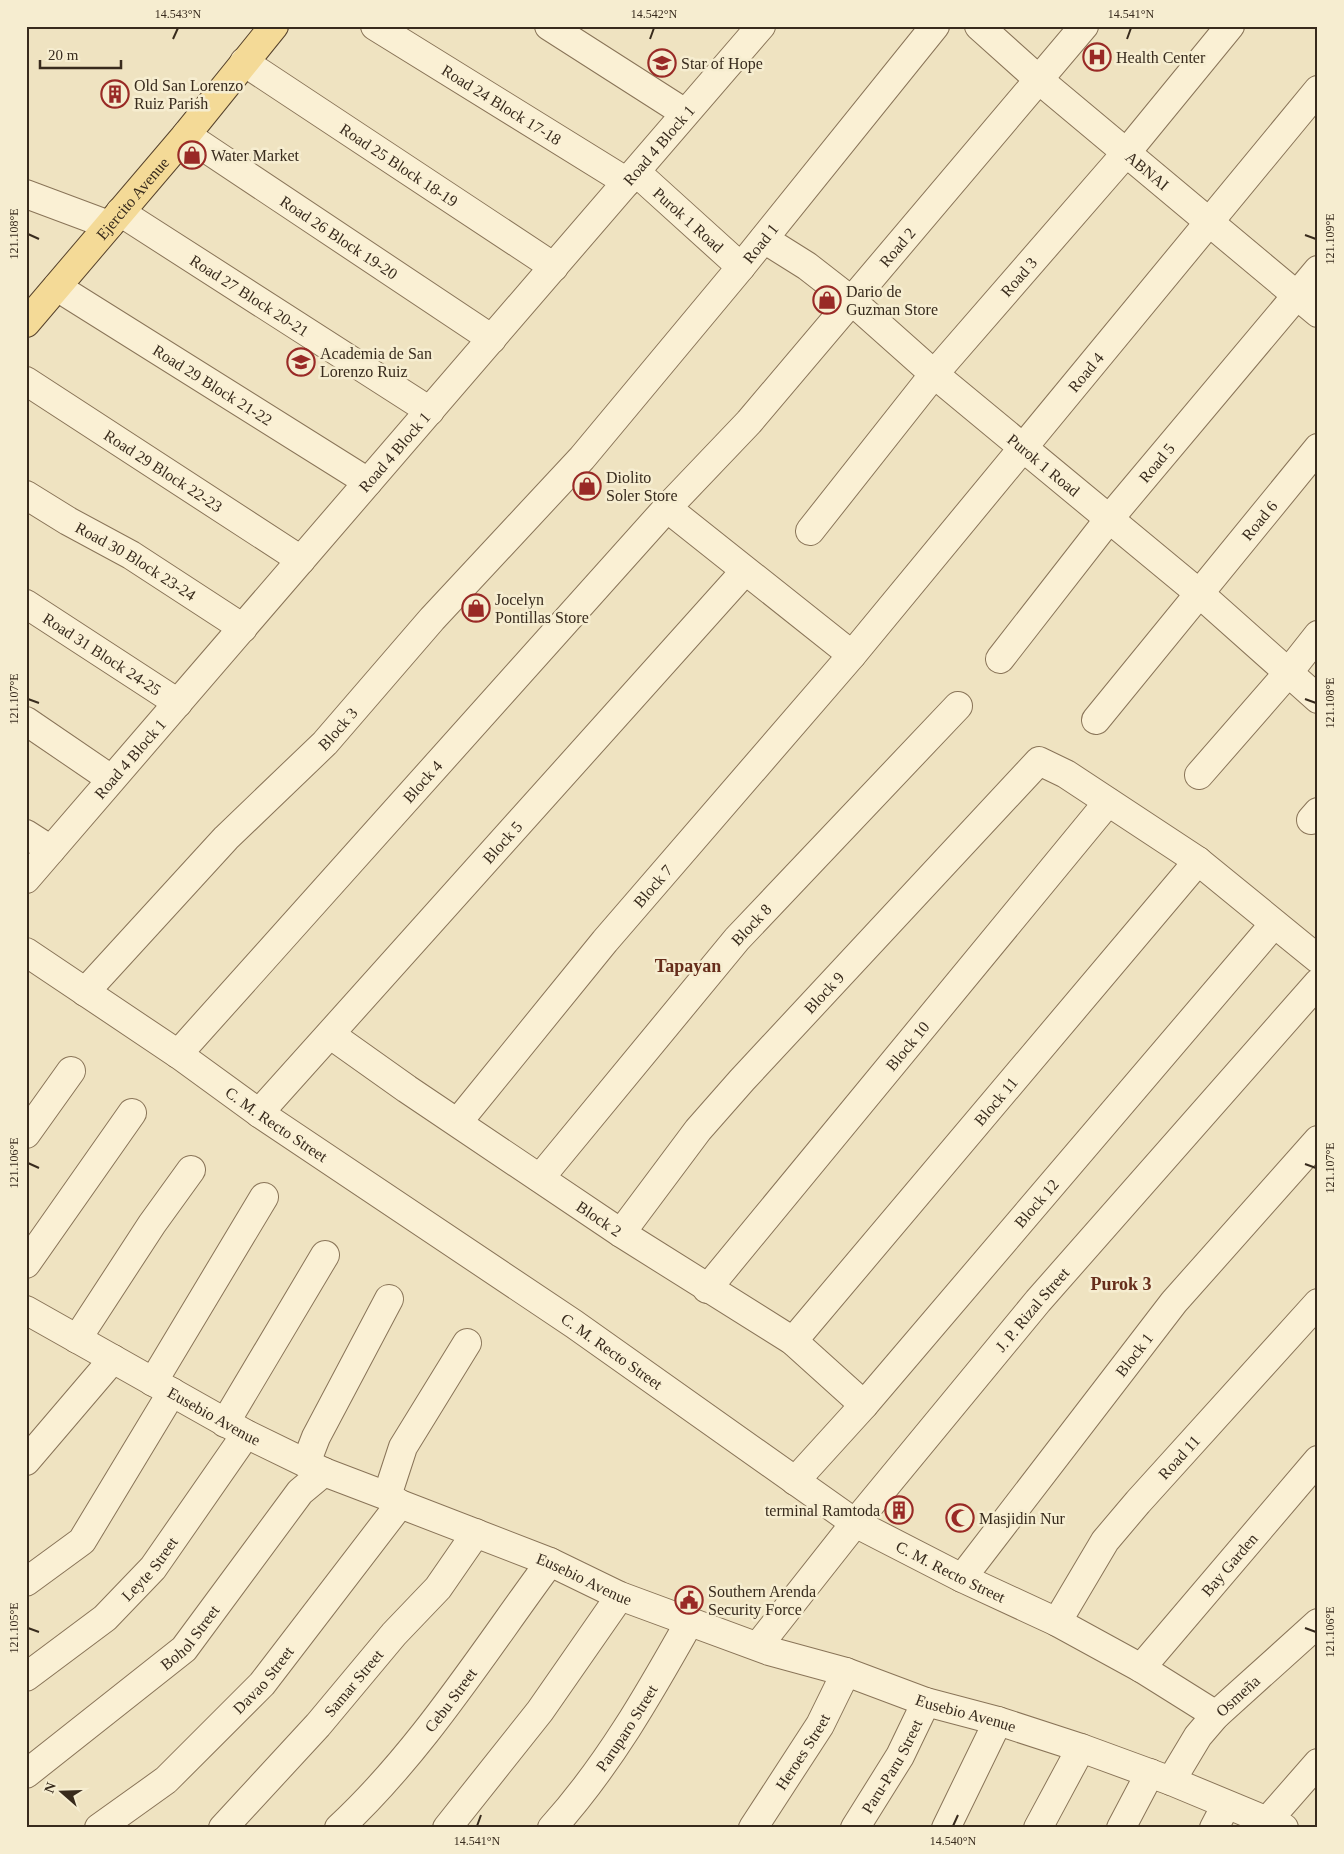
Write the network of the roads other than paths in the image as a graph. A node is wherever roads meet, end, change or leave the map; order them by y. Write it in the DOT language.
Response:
graph roads {
  1 [pos="274,26"];
  2 [pos="375,26"];
  3 [pos="549,26"];
  4 [pos="761,26"];
  5 [pos="934,26"];
  6 [pos="980,26"];
  7 [pos="1084,26"];
  8 [pos="1230,26"];
  9 [pos="244,62"];
  10 [pos="1038,79"];
  11 [pos="1318,90"];
  12 [pos="685,113"];
  13 [pos="186,135"];
  14 [pos="1126,153"];
  15 [pos="632,177"];
  16 [pos="26,194"];
  17 [pos="115,218"];
  18 [pos="1209,222"];
  19 [pos="764,239"];
  20 [pos="742,267"];
  21 [pos="554,268"];
  22 [pos="1318,270"];
  23 [pos="57,287"];
  24 [pos="1296,294"];
  25 [pos="852,301"];
  26 [pos="1318,313"];
  27 [pos="26,323"];
  28 [pos="492,339"];
  29 [pos="934,374"];
  30 [pos="26,381"];
  31 [pos="430,411"];
  32 [pos="1318,448"];
  33 [pos="1023,449"];
  34 [pos="582,458"];
  35 [pos="368,482"];
  36 [pos="26,494"];
  37 [pos="667,508"];
  38 [pos="1109,519"];
  39 [pos="810,531"];
  40 [pos="301,560"];
  41 [pos="745,571"];
  42 [pos="1200,594"];
  43 [pos="26,604"];
  44 [pos="243,628"];
  45 [pos="1318,635"];
  46 [pos="852,655"];
  47 [pos="1000,659"];
  48 [pos="1288,674"];
  49 [pos="1318,699"];
  50 [pos="178,703"];
  51 [pos="958,706"];
  52 [pos="1096,720"];
  53 [pos="26,721"];
  54 [pos="1199,776"];
  55 [pos="111,779"];
  56 [pos="1108,802"];
  57 [pos="26,834"];
  58 [pos="51,850"];
  59 [pos="1198,861"];
  60 [pos="26,879"];
  61 [pos="1274,924"];
  62 [pos="26,952"];
  63 [pos="1318,959"];
  64 [pos="1318,983"];
  65 [pos="85,992"];
  66 [pos="331,1035"];
  67 [pos="178,1054"];
  68 [pos="71,1070"];
  69 [pos="132,1112"];
  70 [pos="259,1113"];
  71 [pos="458,1122"];
  72 [pos="26,1134"];
  73 [pos="1318,1140"];
  74 [pos="191,1170"];
  75 [pos="540,1178"];
  76 [pos="264,1197"];
  77 [pos="621,1233"];
  78 [pos="325,1255"];
  79 [pos="26,1264"];
  80 [pos="707,1289"];
  81 [pos="390,1299"];
  82 [pos="1318,1303"];
  83 [pos="30,1320"];
  84 [pos="78,1339"];
  85 [pos="793,1341"];
  86 [pos="467,1343"];
  87 [pos="113,1359"];
  88 [pos="162,1387"];
  89 [pos="864,1404"];
  90 [pos="236,1429"];
  91 [pos="1318,1460"];
  92 [pos="26,1461"];
  93 [pos="315,1467"];
  94 [pos="795,1481"];
  95 [pos="394,1500"];
  96 [pos="855,1523"];
  97 [pos="476,1533"];
  98 [pos="550,1562"];
  99 [pos="962,1578"];
  100 [pos="26,1582"];
  101 [pos="620,1596"];
  102 [pos="690,1621"];
  103 [pos="1057,1622"];
  104 [pos="1318,1623"];
  105 [pos="758,1646"];
  106 [pos="1141,1668"];
  107 [pos="846,1672"];
  108 [pos="26,1676"];
  109 [pos="926,1702"];
  110 [pos="1216,1714"];
  111 [pos="998,1721"];
  112 [pos="1081,1748"];
  113 [pos="1318,1763"];
  114 [pos="26,1774"];
  115 [pos="1160,1777"];
  116 [pos="1220,1816"];
  117 [pos="1276,1824"];
  118 [pos="99,1828"];
  119 [pos="223,1828"];
  120 [pos="339,1828"];
  121 [pos="447,1828"];
  122 [pos="552,1828"];
  123 [pos="753,1828"];
  124 [pos="855,1828"];
  125 [pos="946,1828"];
  126 [pos="1038,1828"];
  127 [pos="1121,1828"];
  1 -- 9 [label="main road, Ejercito Avenue"];
  2 -- 15 [label="street, Road 24 Block 17-18"];
  3 -- 12 [label="street"];
  4 -- 12 [label="street, Road 4 Block 1"];
  5 -- 19 [label="street, Road 1"];
  6 -- 10 [label="street, ABNAI"];
  7 -- 10 [label="street, Road 2"];
  8 -- 14 [label="street, Road 3"];
  9 -- 13 [label="main road, Ejercito Avenue"];
  9 -- 21 [label="street, Road 25 Block 18-19"];
  10 -- 14 [label="street, ABNAI"];
  10 -- 25 [label="street, Road 2"];
  11 -- 18 [label="street, Road 4"];
  12 -- 15 [label="street, Road 4 Block 1"];
  13 -- 17 [label="main road, Ejercito Avenue"];
  13 -- 28 [label="street, Road 26 Block 19-20"];
  14 -- 18 [label="street, ABNAI"];
  14 -- 29 [label="street, Road 3"];
  15 -- 20 [label="street, Purok 1 Road"];
  15 -- 21 [label="street, Road 4 Block 1"];
  16 -- 17 [label="street"];
  17 -- 23 [label="main road, Ejercito Avenue"];
  17 -- 31 [label="street, Road 27 Block 20-21"];
  18 -- 24 [label="street, ABNAI"];
  18 -- 33 [label="street, Road 4"];
  19 -- 20 [label="street, Road 1"];
  19 -- 25 [label="street, Purok 1 Road"];
  20 -- 34 [label="street, Road 1"];
  21 -- 28 [label="street, Road 4 Block 1"];
  22 -- 24 [label="street, Road 5"];
  23 -- 27 [label="main road, Ejercito Avenue"];
  23 -- 35 [label="street, Road 29 Block 21-22"];
  24 -- 26 [label="street, ABNAI"];
  24 -- 38 [label="street, Road 5"];
  25 -- 29 [label="street, Purok 1 Road"];
  25 -- 37 [label="street, Road 2"];
  28 -- 31 [label="street, Road 4 Block 1"];
  29 -- 33 [label="street, Purok 1 Road"];
  29 -- 39 [label="street, Road 3"];
  30 -- 40 [label="street, Road 29 Block 22-23"];
  31 -- 35 [label="street, Road 4 Block 1"];
  32 -- 42 [label="street, Road 6"];
  33 -- 38 [label="street, Purok 1 Road"];
  33 -- 46 [label="street, Road 4"];
  34 -- 65 [label="street, Block 3"];
  35 -- 40 [label="street, Road 4 Block 1"];
  36 -- 44 [label="street, Road 30 Block 23-24"];
  37 -- 41 [label="street"];
  37 -- 67 [label="street, Block 4"];
  38 -- 42 [label="street, Purok 1 Road"];
  38 -- 47 [label="street, Road 5"];
  40 -- 44 [label="street, Road 4 Block 1"];
  41 -- 46 [label="street"];
  41 -- 66 [label="street, Block 5"];
  42 -- 48 [label="street, Purok 1 Road"];
  42 -- 52 [label="street, Road 6"];
  43 -- 50 [label="street, Road 31 Block 24-25"];
  44 -- 50 [label="street, Road 4 Block 1"];
  45 -- 48 [label="street"];
  46 -- 71 [label="street, Block 7"];
  48 -- 49 [label="street, Purok 1 Road"];
  48 -- 54 [label="street"];
  50 -- 55 [label="street, Road 4 Block 1"];
  51 -- 75 [label="street, Block 8"];
  53 -- 55 [label="street"];
  55 -- 58 [label="street, Road 4 Block 1"];
  56 -- 59 [label="street"];
  56 -- 77 [label="street, Block 9"];
  56 -- 80 [label="street, Block 10"];
  57 -- 58 [label="street"];
  58 -- 60 [label="street, Road 4 Block 1"];
  59 -- 61 [label="street"];
  59 -- 85 [label="street, Block 11"];
  61 -- 63 [label="street"];
  61 -- 89 [label="street, Block 12"];
  62 -- 65 [label="street, C. M. Recto Street"];
  64 -- 96 [label="street, J. P. Rizal Street"];
  65 -- 67 [label="street, C. M. Recto Street"];
  66 -- 70 [label="street, Block 5"];
  66 -- 71 [label="street, Block 2"];
  67 -- 70 [label="street, C. M. Recto Street"];
  68 -- 72 [label="street"];
  69 -- 79 [label="street"];
  70 -- 94 [label="street, C. M. Recto Street"];
  71 -- 75 [label="street, Block 2"];
  73 -- 99 [label="street, Block 1"];
  74 -- 84 [label="street"];
  75 -- 77 [label="street, Block 2"];
  76 -- 88 [label="street"];
  77 -- 80 [label="street, Block 2"];
  78 -- 90 [label="street, Leyte Street"];
  80 -- 85 [label="street, Block 2"];
  81 -- 93 [label="street, Bohol Street"];
  82 -- 103 [label="street, Road 11"];
  83 -- 84 [label="street, Eusebio Avenue"];
  84 -- 87 [label="street, Eusebio Avenue"];
  85 -- 89 [label="street, Block 2"];
  86 -- 95 [label="street, Davao Street"];
  87 -- 88 [label="street, Eusebio Avenue"];
  87 -- 92 [label="street"];
  88 -- 90 [label="street, Eusebio Avenue"];
  88 -- 100 [label="street"];
  89 -- 94 [label="street, Block 12"];
  90 -- 93 [label="street, Eusebio Avenue"];
  90 -- 108 [label="street, Leyte Street"];
  91 -- 106 [label="street, Bay Garden"];
  93 -- 95 [label="street, Eusebio Avenue"];
  93 -- 114 [label="street, Bohol Street"];
  94 -- 96 [label="street, C. M. Recto Street"];
  95 -- 97 [label="street, Eusebio Avenue"];
  95 -- 118 [label="street, Davao Street"];
  96 -- 99 [label="street, C. M. Recto Street"];
  96 -- 105 [label="street, J. P. Rizal Street"];
  97 -- 98 [label="street, Eusebio Avenue"];
  97 -- 119 [label="street, Samar Street"];
  98 -- 101 [label="street, Eusebio Avenue"];
  98 -- 120 [label="street, Cebu Street"];
  99 -- 103 [label="street, C. M. Recto Street"];
  101 -- 102 [label="street, Eusebio Avenue"];
  101 -- 121 [label="street"];
  102 -- 105 [label="street, Eusebio Avenue"];
  102 -- 122 [label="street, Paruparo Street"];
  103 -- 106 [label="street, C. M. Recto Street"];
  104 -- 110 [label="street, Osmeña"];
  105 -- 107 [label="street, Eusebio Avenue"];
  106 -- 110 [label="street, C. M. Recto Street"];
  107 -- 109 [label="street, Eusebio Avenue"];
  107 -- 123 [label="street, Heroes Street"];
  109 -- 111 [label="street, Eusebio Avenue"];
  109 -- 124 [label="street, Paru-Paru Street"];
  110 -- 115 [label="street, Osmeña"];
  111 -- 112 [label="street, Eusebio Avenue"];
  111 -- 125 [label="street"];
  112 -- 115 [label="street, Eusebio Avenue"];
  112 -- 126 [label="street"];
  113 -- 117 [label="street"];
  115 -- 116 [label="street, Eusebio Avenue"];
  115 -- 127 [label="street, Osmeña"];
  116 -- 117 [label="street, Eusebio Avenue"];
}
